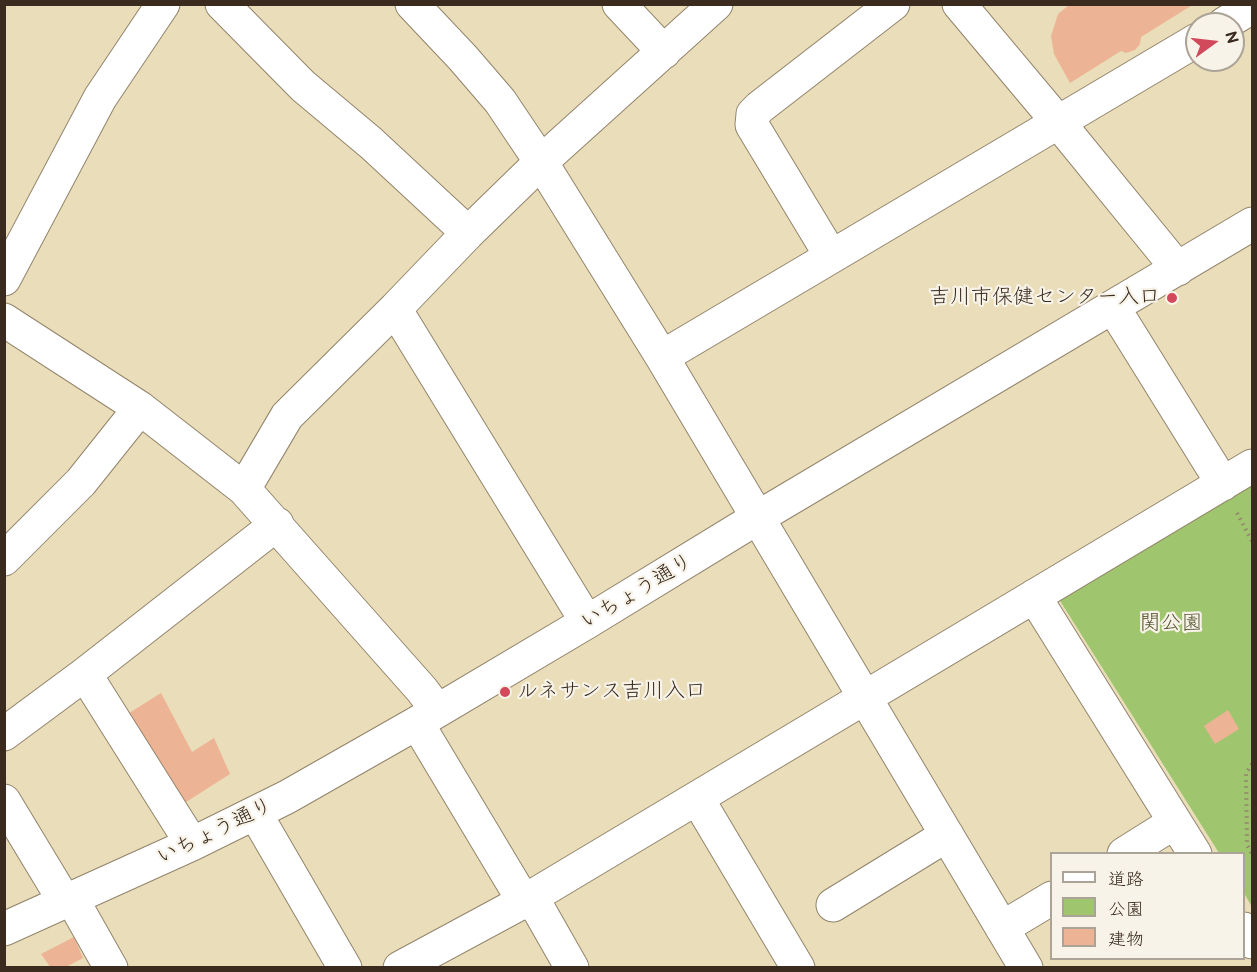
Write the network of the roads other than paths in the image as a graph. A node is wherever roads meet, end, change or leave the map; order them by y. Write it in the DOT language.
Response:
graph roads {
  1 [pos="163,4"];
  2 [pos="222,4"];
  3 [pos="412,4"];
  4 [pos="619,4"];
  5 [pos="716,4"];
  6 [pos="893,4"];
  7 [pos="958,4"];
  8 [pos="1185,47"];
  9 [pos="664,52"];
  10 [pos="1058,122"];
  11 [pos="540,162"];
  12 [pos="1252,224"];
  13 [pos="468,233"];
  14 [pos="831,256"];
  15 [pos="1178,269"];
  16 [pos="4,279"];
  17 [pos="1113,308"];
  18 [pos="395,309"];
  19 [pos="4,320"];
  20 [pos="662,357"];
  21 [pos="140,408"];
  22 [pos="1252,466"];
  23 [pos="1223,484"];
  24 [pos="244,489"];
  25 [pos="757,518"];
  26 [pos="277,525"];
  27 [pos="7,550"];
  28 [pos="1034,596"];
  29 [pos="587,622"];
  30 [pos="85,674"];
  31 [pos="864,699"];
  32 [pos="427,717"];
  33 [pos="4,734"];
  34 [pos="697,798"];
  35 [pos="4,801"];
  36 [pos="255,813"];
  37 [pos="1174,822"];
  38 [pos="947,835"];
  39 [pos="192,844"];
  40 [pos="1127,852"];
  41 [pos="1194,852"];
  42 [pos="528,899"];
  43 [pos="1050,899"];
  44 [pos="68,901"];
  45 [pos="833,905"];
  46 [pos="1002,928"];
  47 [pos="4,929"];
  48 [pos="111,968"];
  49 [pos="345,968"];
  50 [pos="400,968"];
  51 [pos="572,968"];
  52 [pos="798,968"];
  53 [pos="1026,968"];
  1 -- 16 [label="street"];
  2 -- 13 [label="street"];
  3 -- 11 [label="street"];
  4 -- 9 [label="street"];
  5 -- 9 [label="street"];
  6 -- 14 [label="street"];
  7 -- 10 [label="street"];
  8 -- 10 [label="street"];
  9 -- 11 [label="street"];
  10 -- 14 [label="street"];
  10 -- 15 [label="street"];
  11 -- 13 [label="street"];
  11 -- 20 [label="street"];
  12 -- 15 [label="street, いちょう通り"];
  13 -- 18 [label="street"];
  14 -- 20 [label="street"];
  15 -- 17 [label="street, いちょう通り"];
  17 -- 23 [label="street"];
  17 -- 25 [label="street, いちょう通り"];
  18 -- 24 [label="street"];
  18 -- 29 [label="street"];
  19 -- 21 [label="street"];
  20 -- 25 [label="street"];
  21 -- 24 [label="street"];
  21 -- 27 [label="street"];
  22 -- 23 [label="street"];
  23 -- 28 [label="street"];
  24 -- 26 [label="street"];
  25 -- 29 [label="street, いちょう通り"];
  25 -- 31 [label="street"];
  26 -- 30 [label="street"];
  26 -- 32 [label="street"];
  28 -- 31 [label="street"];
  28 -- 37 [label="street"];
  29 -- 32 [label="street, いちょう通り"];
  30 -- 33 [label="street"];
  30 -- 39 [label="street"];
  31 -- 34 [label="street"];
  31 -- 38 [label="street"];
  32 -- 36 [label="street, いちょう通り"];
  32 -- 42 [label="street"];
  34 -- 42 [label="street"];
  34 -- 52 [label="street"];
  35 -- 44 [label="street"];
  36 -- 39 [label="street, いちょう通り"];
  36 -- 49 [label="street"];
  37 -- 40 [label="street"];
  37 -- 41 [label="street"];
  38 -- 45 [label="street"];
  38 -- 46 [label="street"];
  39 -- 44 [label="street, いちょう通り"];
  42 -- 50 [label="street"];
  42 -- 51 [label="street"];
  43 -- 46 [label="street"];
  44 -- 47 [label="street, いちょう通り"];
  44 -- 48 [label="street"];
  46 -- 53 [label="street"];
}
